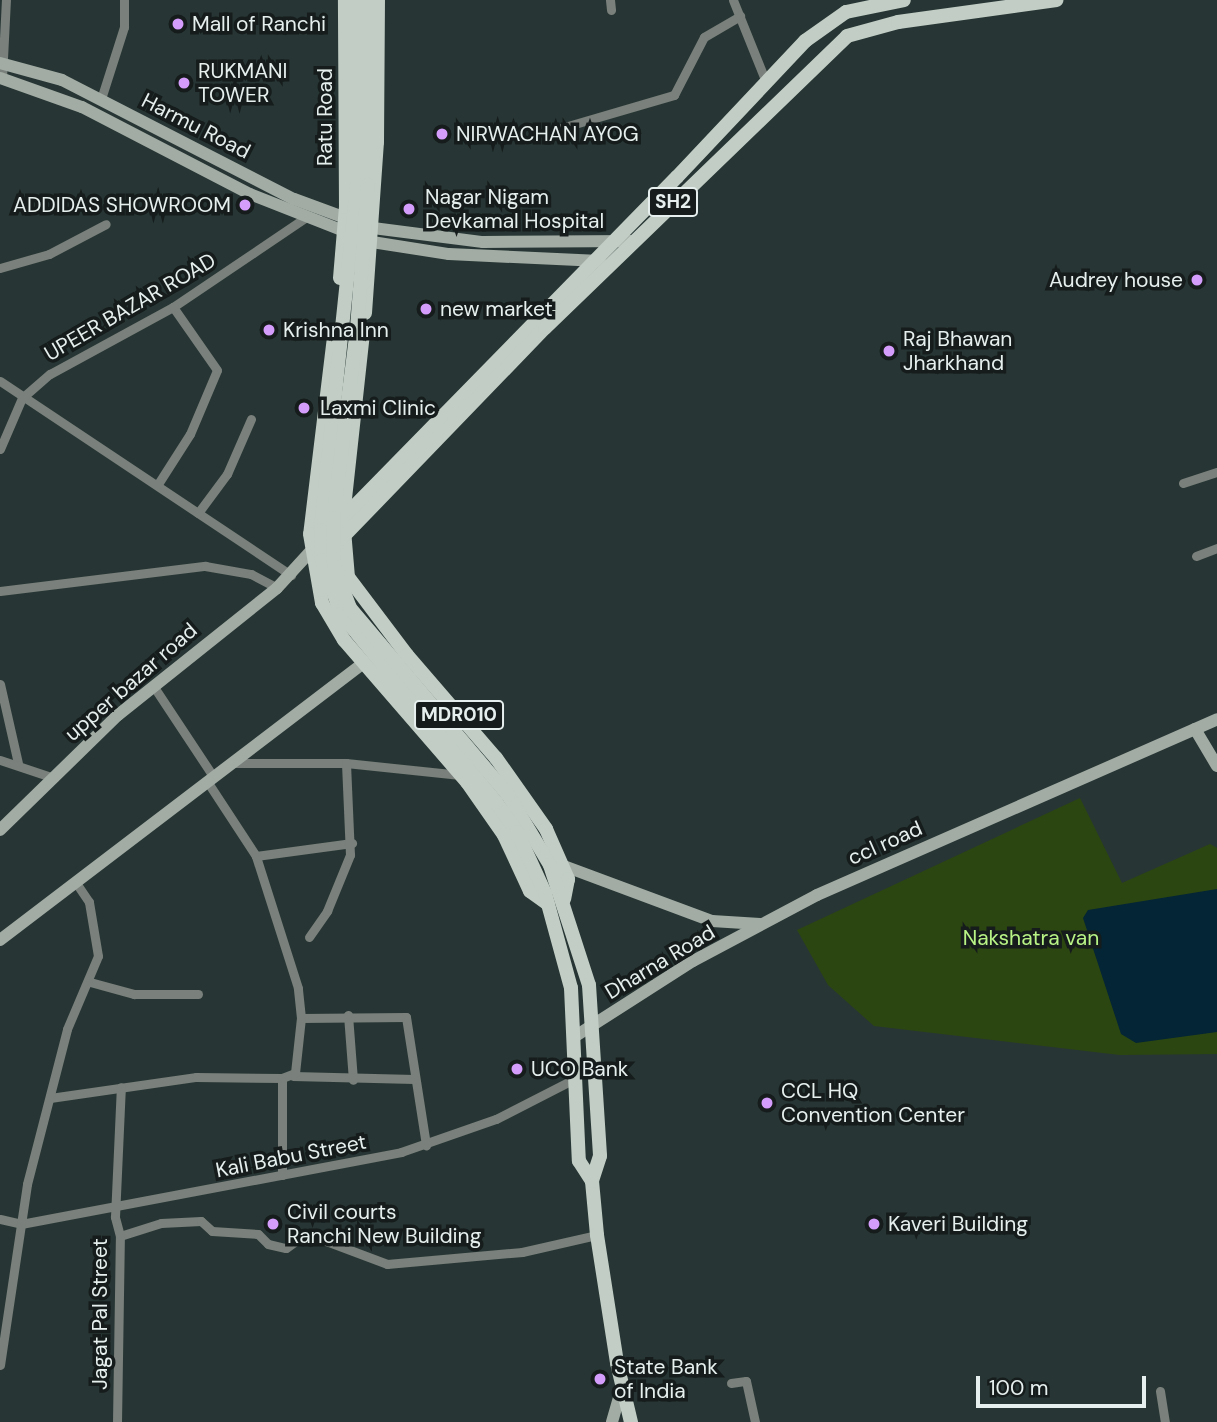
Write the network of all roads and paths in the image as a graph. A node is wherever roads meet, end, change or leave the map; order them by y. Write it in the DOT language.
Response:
graph roads {
  1 [pos="6,0"];
  2 [pos="124,0"];
  3 [pos="345,0"];
  4 [pos="357,0"];
  5 [pos="368,0"];
  6 [pos="378,0"];
  7 [pos="733,0"];
  8 [pos="904,0"];
  9 [pos="1056,0"];
  10 [pos="740,16"];
  11 [pos="2,63"];
  12 [pos="1,78"];
  13 [pos="766,82"];
  14 [pos="101,99"];
  15 [pos="561,128"];
  16 [pos="305,218"];
  17 [pos="106,224"];
  18 [pos="345,226"];
  19 [pos="372,235"];
  20 [pos="633,241"];
  21 [pos="610,242"];
  22 [pos="591,261"];
  23 [pos="612,262"];
  24 [pos="0,268"];
  25 [pos="173,307"];
  26 [pos="0,381"];
  27 [pos="22,398"];
  28 [pos="251,419"];
  29 [pos="0,449"];
  30 [pos="1217,472"];
  31 [pos="1183,483"];
  32 [pos="158,484"];
  33 [pos="198,513"];
  34 [pos="343,518"];
  35 [pos="342,537"];
  36 [pos="1217,548"];
  37 [pos="1196,556"];
  38 [pos="311,559"];
  39 [pos="293,574"];
  40 [pos="277,588"];
  41 [pos="0,591"];
  42 [pos="363,663"];
  43 [pos="0,684"];
  44 [pos="154,687"];
  45 [pos="1214,720"];
  46 [pos="1195,729"];
  47 [pos="1217,734"];
  48 [pos="0,760"];
  49 [pos="18,763"];
  50 [pos="229,763"];
  51 [pos="346,763"];
  52 [pos="1217,766"];
  53 [pos="461,775"];
  54 [pos="54,778"];
  55 [pos="210,779"];
  56 [pos="502,799"];
  57 [pos="0,830"];
  58 [pos="352,844"];
  59 [pos="256,856"];
  60 [pos="564,866"];
  61 [pos="76,883"];
  62 [pos="564,899"];
  63 [pos="548,904"];
  64 [pos="767,923"];
  65 [pos="309,937"];
  66 [pos="0,940"];
  67 [pos="90,982"];
  68 [pos="198,994"];
  69 [pos="348,1015"];
  70 [pos="301,1018"];
  71 [pos="593,1026"];
  72 [pos="574,1037"];
  73 [pos="293,1076"];
  74 [pos="282,1078"];
  75 [pos="576,1078"];
  76 [pos="414,1079"];
  77 [pos="353,1080"];
  78 [pos="121,1087"];
  79 [pos="50,1098"];
  80 [pos="426,1145"];
  81 [pos="282,1175"];
  82 [pos="592,1181"];
  83 [pos="117,1206"];
  84 [pos="0,1219"];
  85 [pos="21,1224"];
  86 [pos="597,1235"];
  87 [pos="120,1236"];
  88 [pos="0,1365"];
  89 [pos="731,1383"];
  90 [pos="622,1388"];
  91 [pos="1160,1391"];
  92 [pos="117,1422"];
  93 [pos="612,1422"];
  94 [pos="631,1422"];
  95 [pos="755,1422"];
  96 [pos="1165,1422"];
  1 -- 11 [label="street"];
  2 -- 14 [label="street"];
  3 -- 18 [label="main road, Ratu Road"];
  4 -- 56 [label="main road, bridge"];
  5 -- 56 [label="main road, bridge"];
  6 -- 19 [label="main road"];
  7 -- 10 [label="street"];
  8 -- 13 [label="main road, SH2"];
  9 -- 20 [label="main road, SH2"];
  10 -- 13 [label="street"];
  10 -- 15 [label="street"];
  11 -- 12 [label="street"];
  11 -- 14 [label="main road, Harmu Road"];
  12 -- 16 [label="main road, Harmu Road"];
  13 -- 21 [label="main road, SH2"];
  14 -- 18 [label="main road, Harmu Road"];
  16 -- 18 [label="main road, Harmu Road"];
  16 -- 25 [label="street, UPEER BAZAR ROAD"];
  17 -- 24 [label="street"];
  18 -- 19 [label="main road"];
  18 -- 38 [label="main road, MDR010"];
  19 -- 21 [label="main road"];
  19 -- 22 [label="main road"];
  19 -- 34 [label="main road, MDR010"];
  20 -- 21 [label="main road"];
  20 -- 23 [label="main road, SH2"];
  21 -- 22 [label="main road, SH2"];
  22 -- 23 [label="main road"];
  22 -- 34 [label="main road, SH2"];
  23 -- 35 [label="main road, SH2"];
  25 -- 27 [label="street, UPEER BAZAR ROAD"];
  25 -- 32 [label="street"];
  26 -- 27 [label="street"];
  27 -- 29 [label="street, UPEER BAZAR ROAD"];
  27 -- 32 [label="street"];
  28 -- 33 [label="street"];
  30 -- 31 [label="street"];
  32 -- 33 [label="street"];
  33 -- 39 [label="street"];
  34 -- 35 [label="main road, MDR010"];
  34 -- 38 [label="main road, upper bazar road"];
  35 -- 38 [label="main road, upper bazar road"];
  35 -- 60 [label="main road, MDR010"];
  36 -- 37 [label="street"];
  38 -- 39 [label="main road, upper bazar road"];
  38 -- 42 [label="main road, MDR010"];
  39 -- 40 [label="main road, upper bazar road"];
  40 -- 41 [label="street"];
  40 -- 44 [label="main road, upper bazar road"];
  42 -- 50 [label="main road"];
  42 -- 53 [label="main road, MDR010"];
  43 -- 49 [label="street"];
  44 -- 54 [label="main road, upper bazar road"];
  44 -- 55 [label="street"];
  45 -- 46 [label="main road, ccl road"];
  45 -- 47 [label="main road"];
  46 -- 52 [label="main road"];
  46 -- 64 [label="main road, ccl road"];
  48 -- 49 [label="street"];
  49 -- 54 [label="street"];
  50 -- 51 [label="street"];
  50 -- 55 [label="main road"];
  51 -- 53 [label="street"];
  51 -- 58 [label="street"];
  53 -- 63 [label="main road, MDR010"];
  54 -- 57 [label="main road, upper bazar road"];
  55 -- 59 [label="street"];
  55 -- 61 [label="main road"];
  56 -- 62 [label="main road"];
  56 -- 63 [label="main road"];
  58 -- 59 [label="street"];
  58 -- 65 [label="street"];
  59 -- 70 [label="street"];
  60 -- 62 [label="main road, MDR010"];
  60 -- 64 [label="main road, ccl road"];
  61 -- 66 [label="main road"];
  61 -- 67 [label="street"];
  62 -- 71 [label="main road"];
  63 -- 72 [label="main road"];
  64 -- 71 [label="main road, Dharna Road"];
  67 -- 68 [label="street"];
  67 -- 79 [label="street"];
  69 -- 70 [label="street"];
  69 -- 76 [label="street"];
  69 -- 77 [label="street"];
  70 -- 73 [label="street"];
  71 -- 72 [label="main road, Dharna Road"];
  71 -- 82 [label="main road"];
  72 -- 75 [label="main road"];
  73 -- 74 [label="street"];
  73 -- 77 [label="street"];
  74 -- 78 [label="street"];
  74 -- 81 [label="street"];
  75 -- 80 [label="street, Kali Babu Street"];
  75 -- 82 [label="main road"];
  76 -- 77 [label="street"];
  76 -- 80 [label="street"];
  78 -- 79 [label="street"];
  78 -- 83 [label="street, Jagat Pal Street"];
  79 -- 85 [label="street"];
  80 -- 81 [label="street, Kali Babu Street"];
  81 -- 83 [label="street, Kali Babu Street"];
  82 -- 86 [label="main road"];
  83 -- 85 [label="street, Kali Babu Street"];
  83 -- 87 [label="street, Jagat Pal Street"];
  84 -- 85 [label="street, Kali Babu Street"];
  85 -- 88 [label="street"];
  86 -- 87 [label="street"];
  86 -- 90 [label="main road"];
  87 -- 92 [label="street, Jagat Pal Street"];
  89 -- 95 [label="street"];
  90 -- 93 [label="main road"];
  90 -- 94 [label="main road"];
  91 -- 96 [label="street"];
}
